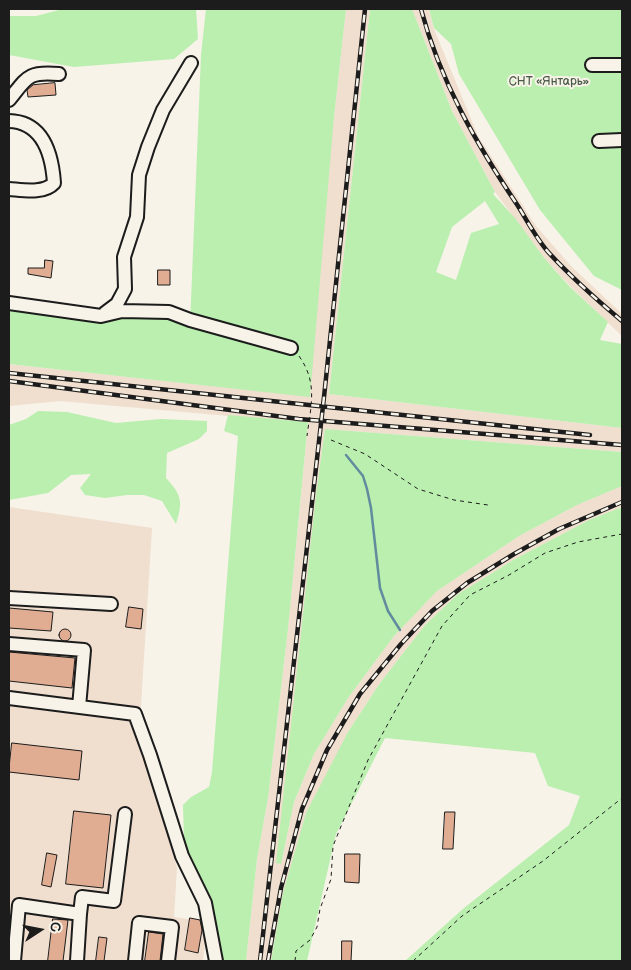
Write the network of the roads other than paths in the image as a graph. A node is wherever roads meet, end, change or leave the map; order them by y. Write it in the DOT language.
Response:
graph roads {
  1 [pos="191,63"];
  2 [pos="622,64"];
  3 [pos="592,65"];
  4 [pos="59,74"];
  5 [pos="9,100"];
  6 [pos="9,121"];
  7 [pos="622,140"];
  8 [pos="599,141"];
  9 [pos="9,189"];
  10 [pos="9,303"];
  11 [pos="101,316"];
  12 [pos="291,348"];
  13 [pos="9,598"];
  14 [pos="112,604"];
  15 [pos="9,644"];
  16 [pos="9,698"];
  17 [pos="79,707"];
  18 [pos="125,814"];
  19 [pos="80,914"];
  20 [pos="14,961"];
  21 [pos="77,961"];
  22 [pos="135,961"];
  23 [pos="168,961"];
  24 [pos="216,961"];
  1 -- 11 [label="street"];
  2 -- 3 [label="street"];
  4 -- 5 [label="street"];
  6 -- 9 [label="street"];
  7 -- 8 [label="street"];
  10 -- 11 [label="street"];
  11 -- 12 [label="street"];
  13 -- 14 [label="street"];
  15 -- 17 [label="street"];
  16 -- 17 [label="street"];
  17 -- 24 [label="street"];
  18 -- 19 [label="street"];
  19 -- 20 [label="street"];
  19 -- 21 [label="street"];
  22 -- 23 [label="street"];
}
